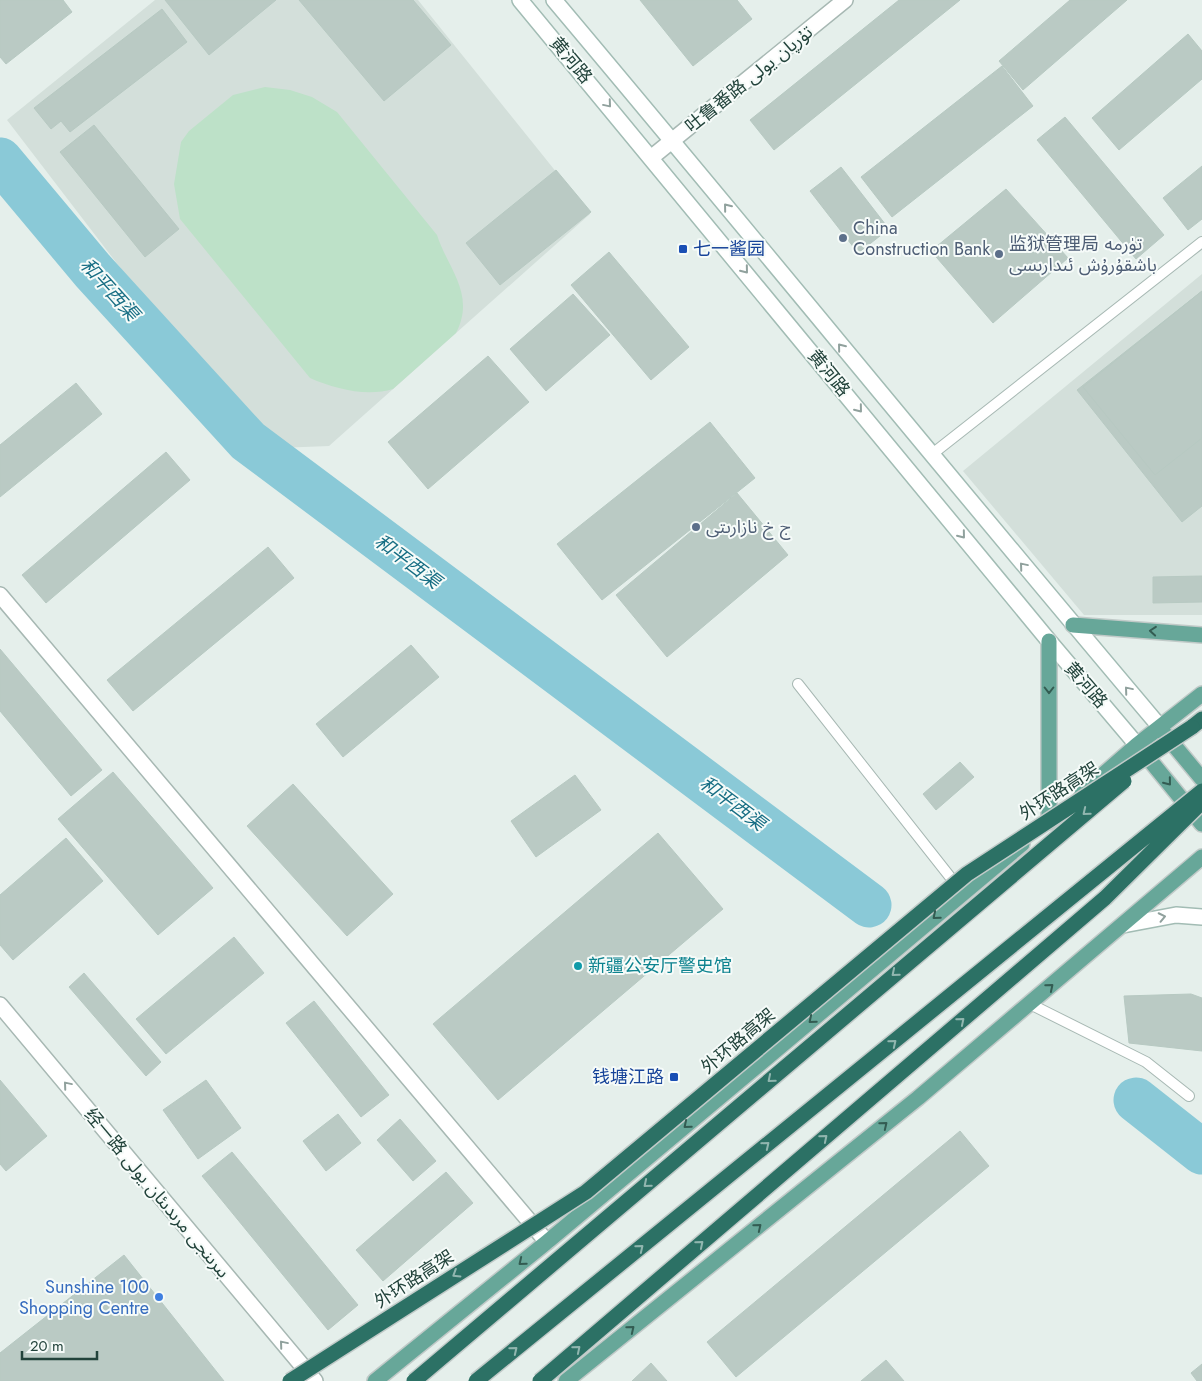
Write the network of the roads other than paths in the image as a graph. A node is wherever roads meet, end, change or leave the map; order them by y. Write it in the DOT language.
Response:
graph roads {
  1 [pos="520,0"];
  2 [pos="554,0"];
  3 [pos="845,0"];
  4 [pos="673,141"];
  5 [pos="652,157"];
  6 [pos="1202,242"];
  7 [pos="931,455"];
  8 [pos="0,595"];
  9 [pos="1073,625"];
  10 [pos="1202,635"];
  11 [pos="1049,641"];
  12 [pos="798,684"];
  13 [pos="1202,694"];
  14 [pos="1197,723"];
  15 [pos="1160,727"];
  16 [pos="1137,745"];
  17 [pos="1202,779"];
  18 [pos="1202,791"];
  19 [pos="1202,802"];
  20 [pos="1048,822"];
  21 [pos="1202,824"];
  22 [pos="1202,857"];
  23 [pos="963,894"];
  24 [pos="1202,917"];
  25 [pos="1123,926"];
  26 [pos="1030,1004"];
  27 [pos="0,1005"];
  28 [pos="1189,1096"];
  29 [pos="548,1242"];
  30 [pos="290,1381"];
  31 [pos="315,1381"];
  32 [pos="375,1381"];
  33 [pos="414,1381"];
  34 [pos="476,1381"];
  35 [pos="540,1381"];
  36 [pos="566,1381"];
  1 -- 5 [label="main road, 黄河路, one-way"];
  2 -- 4 [label="main road, 黄河路"];
  3 -- 4 [label="main road, 吐鲁番路 تۇرپان يولى"];
  4 -- 5 [label="main road, 吐鲁番路 تۇرپان يولى"];
  7 -- 4 [label="main road, 黄河路, one-way"];
  5 -- 11 [label="main road, 黄河路, one-way"];
  6 -- 7 [label="lane"];
  9 -- 7 [label="main road, 黄河路, one-way"];
  8 -- 29 [label="main road"];
  10 -- 9 [label="main road, one-way"];
  15 -- 9 [label="main road, 黄河路, one-way"];
  11 -- 16 [label="main road, 黄河路"];
  11 -- 20 [label="main road, one-way"];
  12 -- 23 [label="lane"];
  13 -- 15 [label="main road"];
  14 -- 30 [label="highway, 外环路高架, one-way, bridge"];
  14 -- 33 [label="highway, one-way, bridge"];
  15 -- 16 [label="main road"];
  15 -- 17 [label="main road"];
  16 -- 20 [label="main road"];
  16 -- 21 [label="main road, one-way"];
  34 -- 18 [label="highway, one-way, bridge"];
  35 -- 19 [label="highway, one-way, bridge"];
  20 -- 23 [label="main road"];
  22 -- 25 [label="main road"];
  23 -- 29 [label="main road, one-way"];
  25 -- 24 [label="main road, one-way"];
  26 -- 25 [label="main road, one-way"];
  26 -- 28 [label="lane"];
  36 -- 26 [label="main road, one-way"];
  31 -- 27 [label="main road, 经一路 بىرىنجى مرىدىئان يولى, one-way"];
  29 -- 32 [label="main road, one-way"];
}
